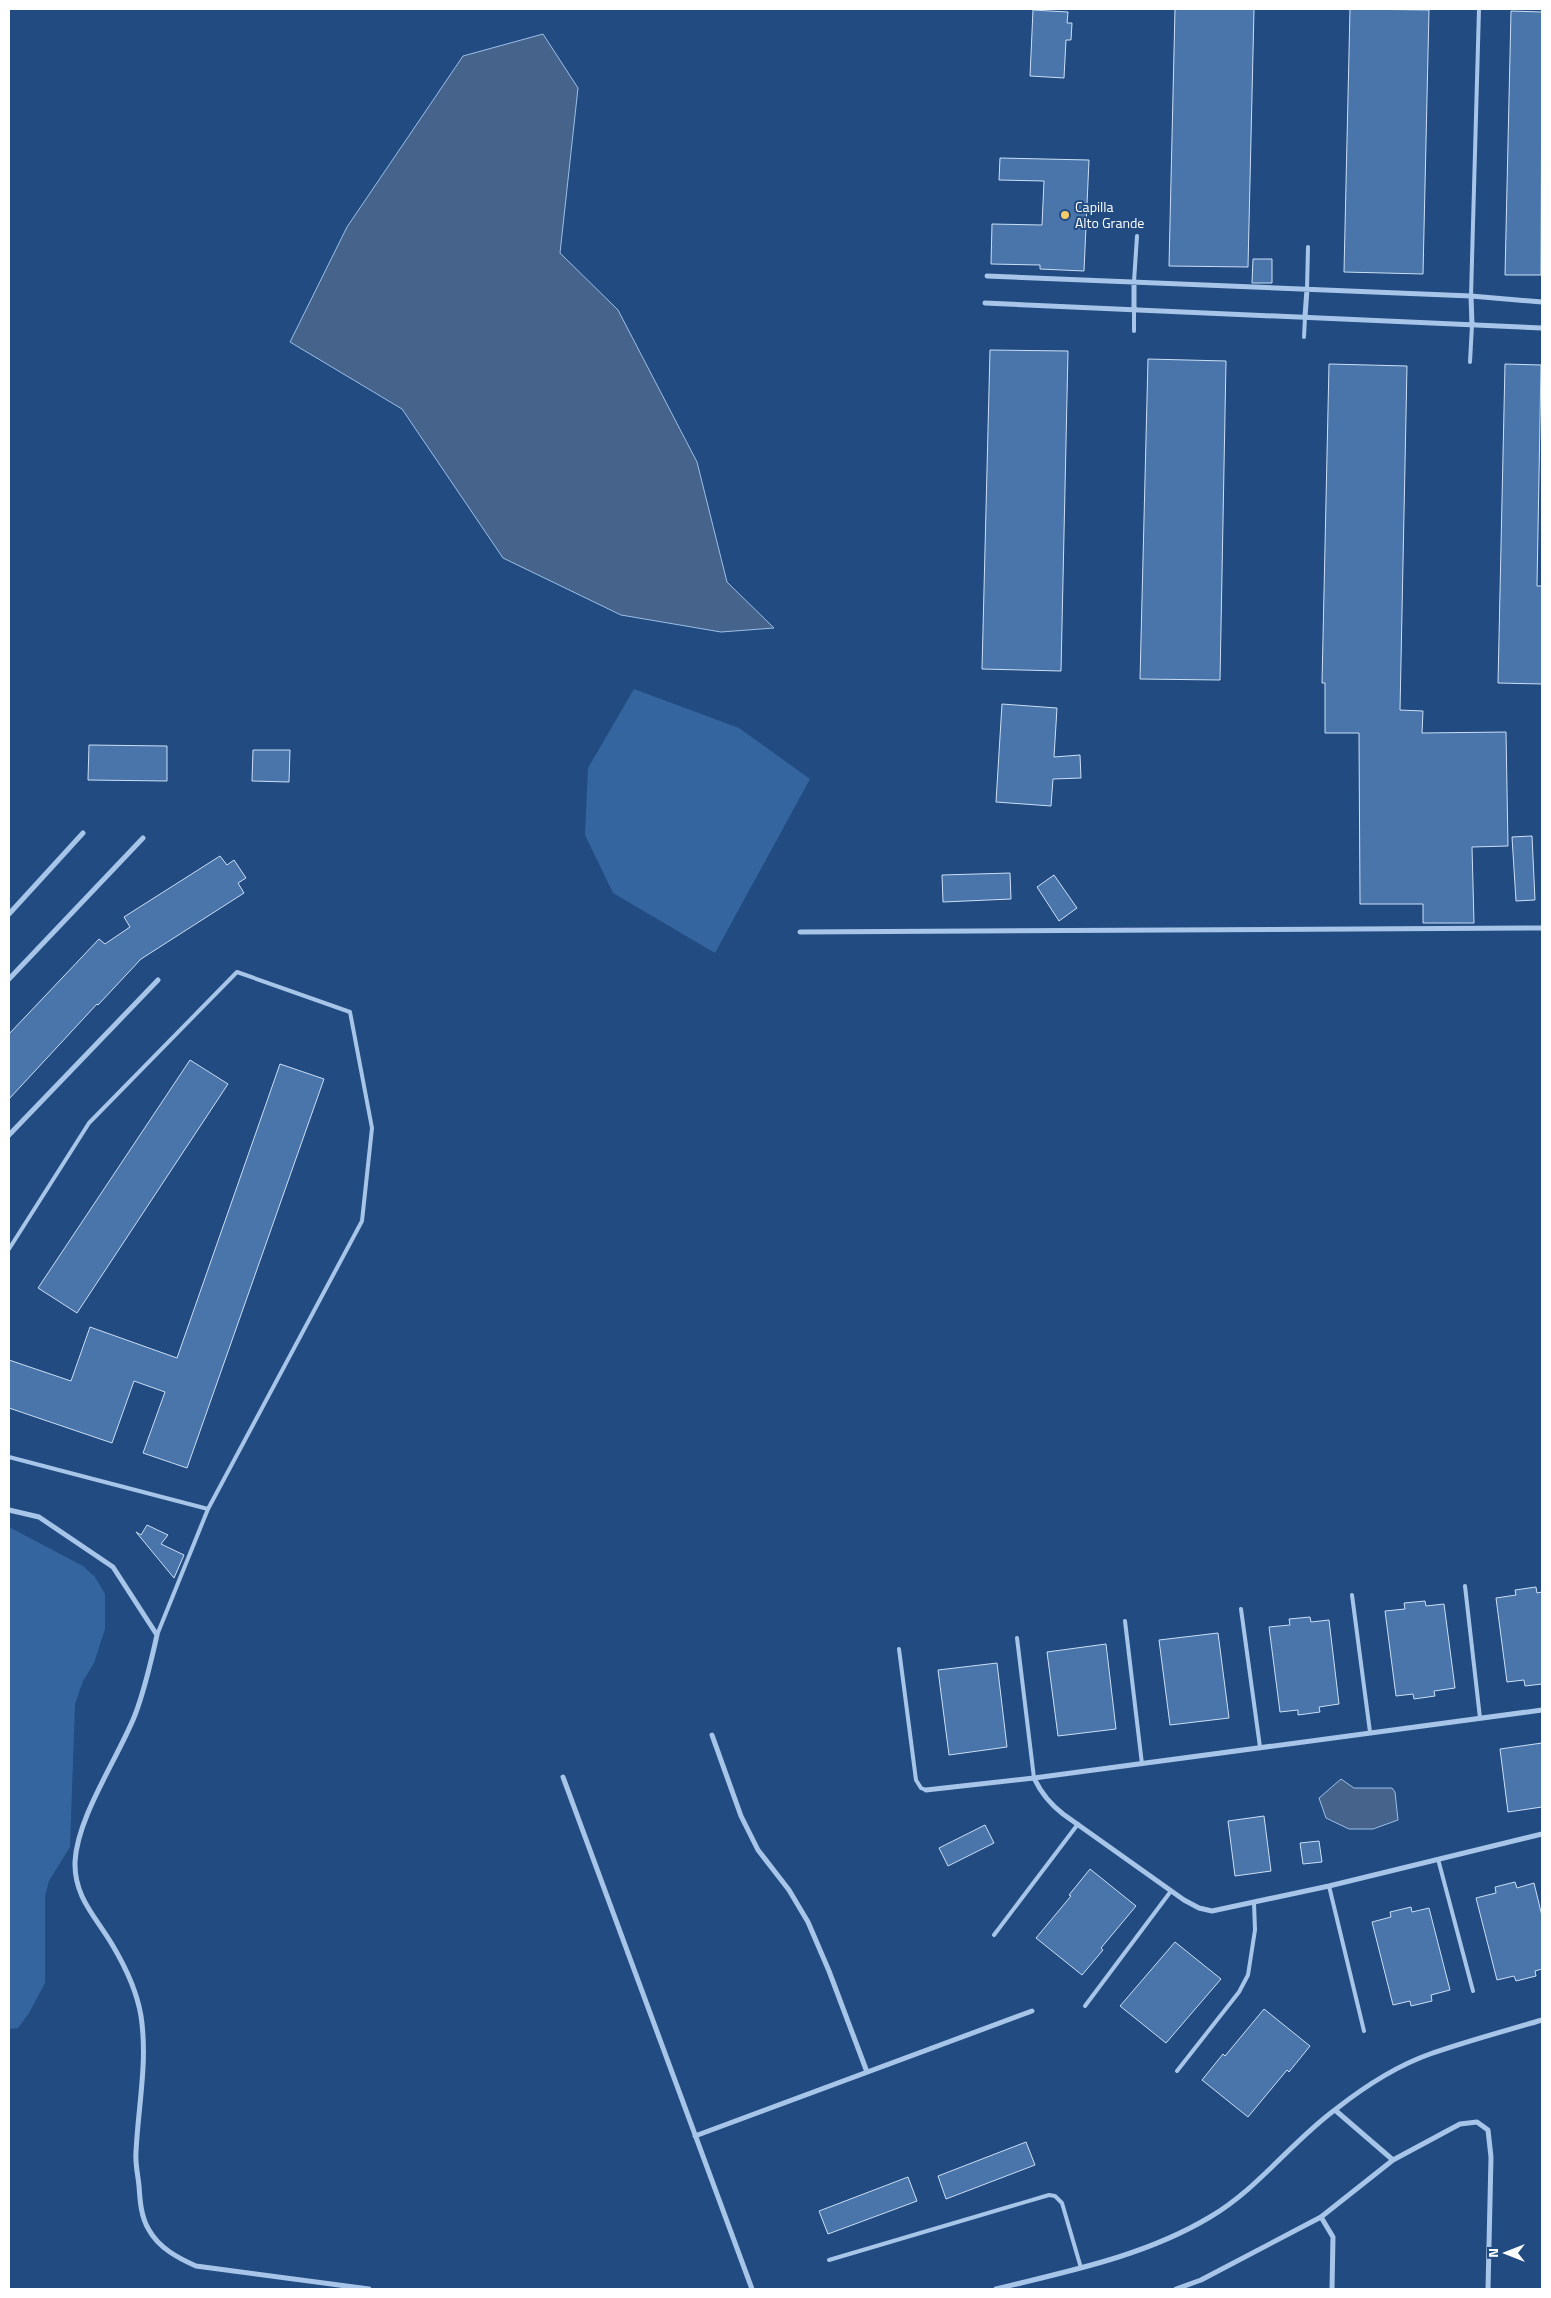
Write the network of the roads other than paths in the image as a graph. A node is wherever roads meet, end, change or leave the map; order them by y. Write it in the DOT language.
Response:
graph roads {
  1 [pos="1479,9"];
  2 [pos="1137,236"];
  3 [pos="1308,247"];
  4 [pos="987,276"];
  5 [pos="1134,282"];
  6 [pos="1307,289"];
  7 [pos="1471,296"];
  8 [pos="1542,302"];
  9 [pos="985,303"];
  10 [pos="1134,310"];
  11 [pos="1305,317"];
  12 [pos="1472,325"];
  13 [pos="1542,328"];
  14 [pos="1134,330"];
  15 [pos="1304,337"];
  16 [pos="1470,362"];
  17 [pos="82,833"];
  18 [pos="143,838"];
  19 [pos="9,914"];
  20 [pos="1542,928"];
  21 [pos="800,932"];
  22 [pos="9,979"];
  23 [pos="158,980"];
  24 [pos="9,1135"];
  25 [pos="9,1249"];
  26 [pos="9,1457"];
  27 [pos="208,1509"];
  28 [pos="9,1510"];
  29 [pos="1465,1586"];
  30 [pos="1352,1595"];
  31 [pos="1241,1608"];
  32 [pos="1124,1621"];
  33 [pos="157,1635"];
  34 [pos="1017,1638"];
  35 [pos="899,1650"];
  36 [pos="1542,1710"];
  37 [pos="1480,1718"];
  38 [pos="1370,1732"];
  39 [pos="712,1734"];
  40 [pos="1260,1747"];
  41 [pos="1142,1764"];
  42 [pos="562,1777"];
  43 [pos="1034,1778"];
  44 [pos="926,1790"];
  45 [pos="1078,1824"];
  46 [pos="1542,1834"];
  47 [pos="1438,1859"];
  48 [pos="1329,1886"];
  49 [pos="1171,1891"];
  50 [pos="1254,1903"];
  51 [pos="994,1935"];
  52 [pos="1473,1991"];
  53 [pos="1085,2006"];
  54 [pos="1032,2011"];
  55 [pos="1542,2020"];
  56 [pos="1364,2031"];
  57 [pos="867,2072"];
  58 [pos="1177,2072"];
  59 [pos="1334,2110"];
  60 [pos="695,2136"];
  61 [pos="1393,2160"];
  62 [pos="1321,2217"];
  63 [pos="829,2260"];
  64 [pos="1081,2268"];
  65 [pos="369,2289"];
  66 [pos="752,2289"];
  67 [pos="996,2289"];
  68 [pos="1176,2289"];
  69 [pos="1332,2289"];
  70 [pos="1488,2289"];
  1 -- 7 [label="lane"];
  2 -- 5 [label="lane"];
  3 -- 6 [label="lane"];
  4 -- 5 [label="street"];
  5 -- 6 [label="street"];
  5 -- 10 [label="street"];
  6 -- 7 [label="street"];
  6 -- 11 [label="street"];
  7 -- 8 [label="street"];
  7 -- 12 [label="street"];
  9 -- 10 [label="street"];
  10 -- 11 [label="street"];
  10 -- 14 [label="lane"];
  11 -- 12 [label="street"];
  11 -- 15 [label="lane"];
  12 -- 13 [label="street"];
  12 -- 16 [label="lane"];
  17 -- 19 [label="street"];
  18 -- 22 [label="street"];
  20 -- 21 [label="street"];
  23 -- 24 [label="street"];
  25 -- 27 [label="lane"];
  26 -- 27 [label="lane"];
  27 -- 33 [label="lane"];
  28 -- 33 [label="street"];
  29 -- 37 [label="lane"];
  30 -- 38 [label="lane"];
  31 -- 40 [label="lane"];
  32 -- 41 [label="lane"];
  33 -- 65 [label="street"];
  34 -- 43 [label="lane"];
  35 -- 44 [label="lane"];
  36 -- 37 [label="street"];
  37 -- 38 [label="street"];
  38 -- 40 [label="street"];
  39 -- 57 [label="street"];
  40 -- 41 [label="street"];
  41 -- 43 [label="street"];
  42 -- 60 [label="street"];
  43 -- 44 [label="street"];
  43 -- 45 [label="street"];
  45 -- 49 [label="street"];
  45 -- 51 [label="lane"];
  46 -- 47 [label="street"];
  47 -- 48 [label="street"];
  47 -- 52 [label="lane"];
  48 -- 50 [label="street"];
  48 -- 56 [label="lane"];
  49 -- 50 [label="street"];
  49 -- 53 [label="lane"];
  50 -- 58 [label="lane"];
  54 -- 57 [label="street"];
  55 -- 59 [label="street"];
  57 -- 60 [label="street"];
  59 -- 61 [label="street"];
  59 -- 64 [label="street"];
  60 -- 66 [label="street"];
  61 -- 62 [label="street"];
  61 -- 70 [label="street"];
  62 -- 68 [label="street"];
  62 -- 69 [label="street"];
  63 -- 64 [label="lane"];
  64 -- 67 [label="street"];
}
